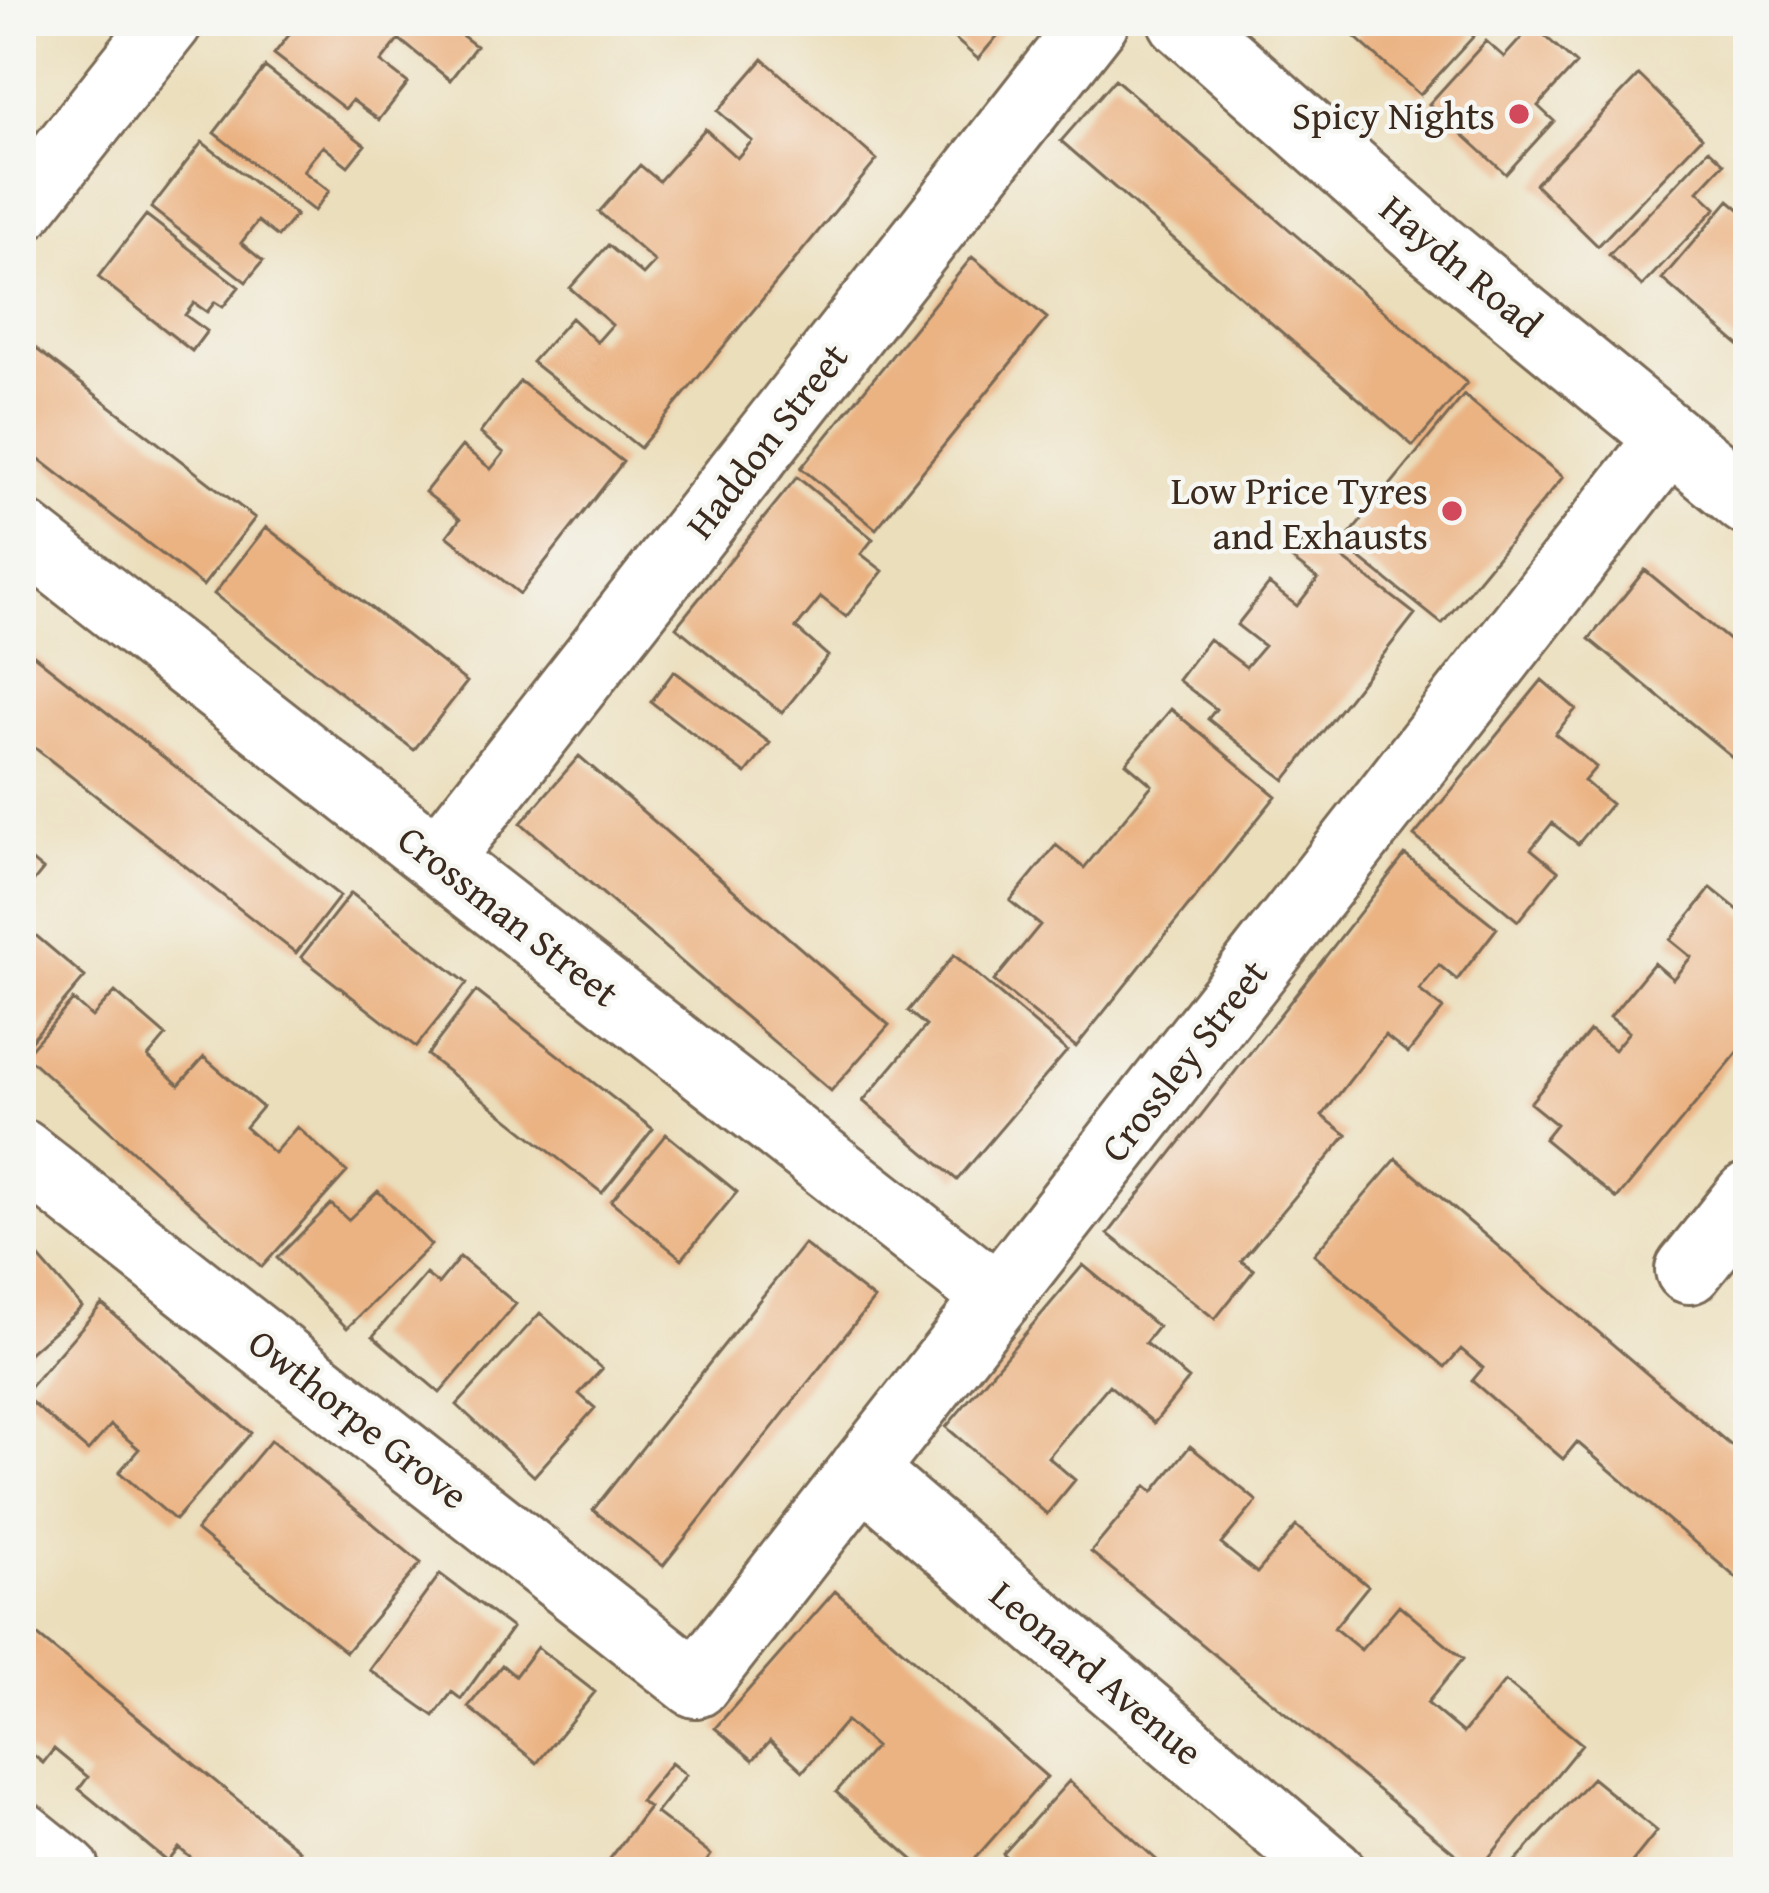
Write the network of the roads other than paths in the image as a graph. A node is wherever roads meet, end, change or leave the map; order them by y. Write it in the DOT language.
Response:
graph roads {
  1 [pos="169,21"];
  2 [pos="1095,21"];
  3 [pos="1182,21"];
  4 [pos="21,208"];
  5 [pos="1670,438"];
  6 [pos="1743,487"];
  7 [pos="21,533"];
  8 [pos="438,860"];
  9 [pos="21,1153"];
  10 [pos="1748,1196"];
  11 [pos="1689,1270"];
  12 [pos="998,1298"];
  13 [pos="862,1471"];
  14 [pos="696,1684"];
  15 [pos="21,1835"];
  16 [pos="67,1872"];
  17 [pos="1332,1872"];
  1 -- 4 [label="street"];
  2 -- 8 [label="street, Haddon Street"];
  3 -- 5 [label="street, Haydn Road"];
  5 -- 6 [label="street, Haydn Road"];
  5 -- 12 [label="street, Crossley Street"];
  7 -- 8 [label="street, Crossman Street"];
  8 -- 12 [label="street, Crossman Street"];
  9 -- 14 [label="street, Owthorpe Grove"];
  10 -- 11 [label="street"];
  12 -- 13 [label="street, Crossley Street"];
  13 -- 14 [label="street, Crossley Street"];
  13 -- 17 [label="street, Leonard Avenue"];
  15 -- 16 [label="street"];
}
